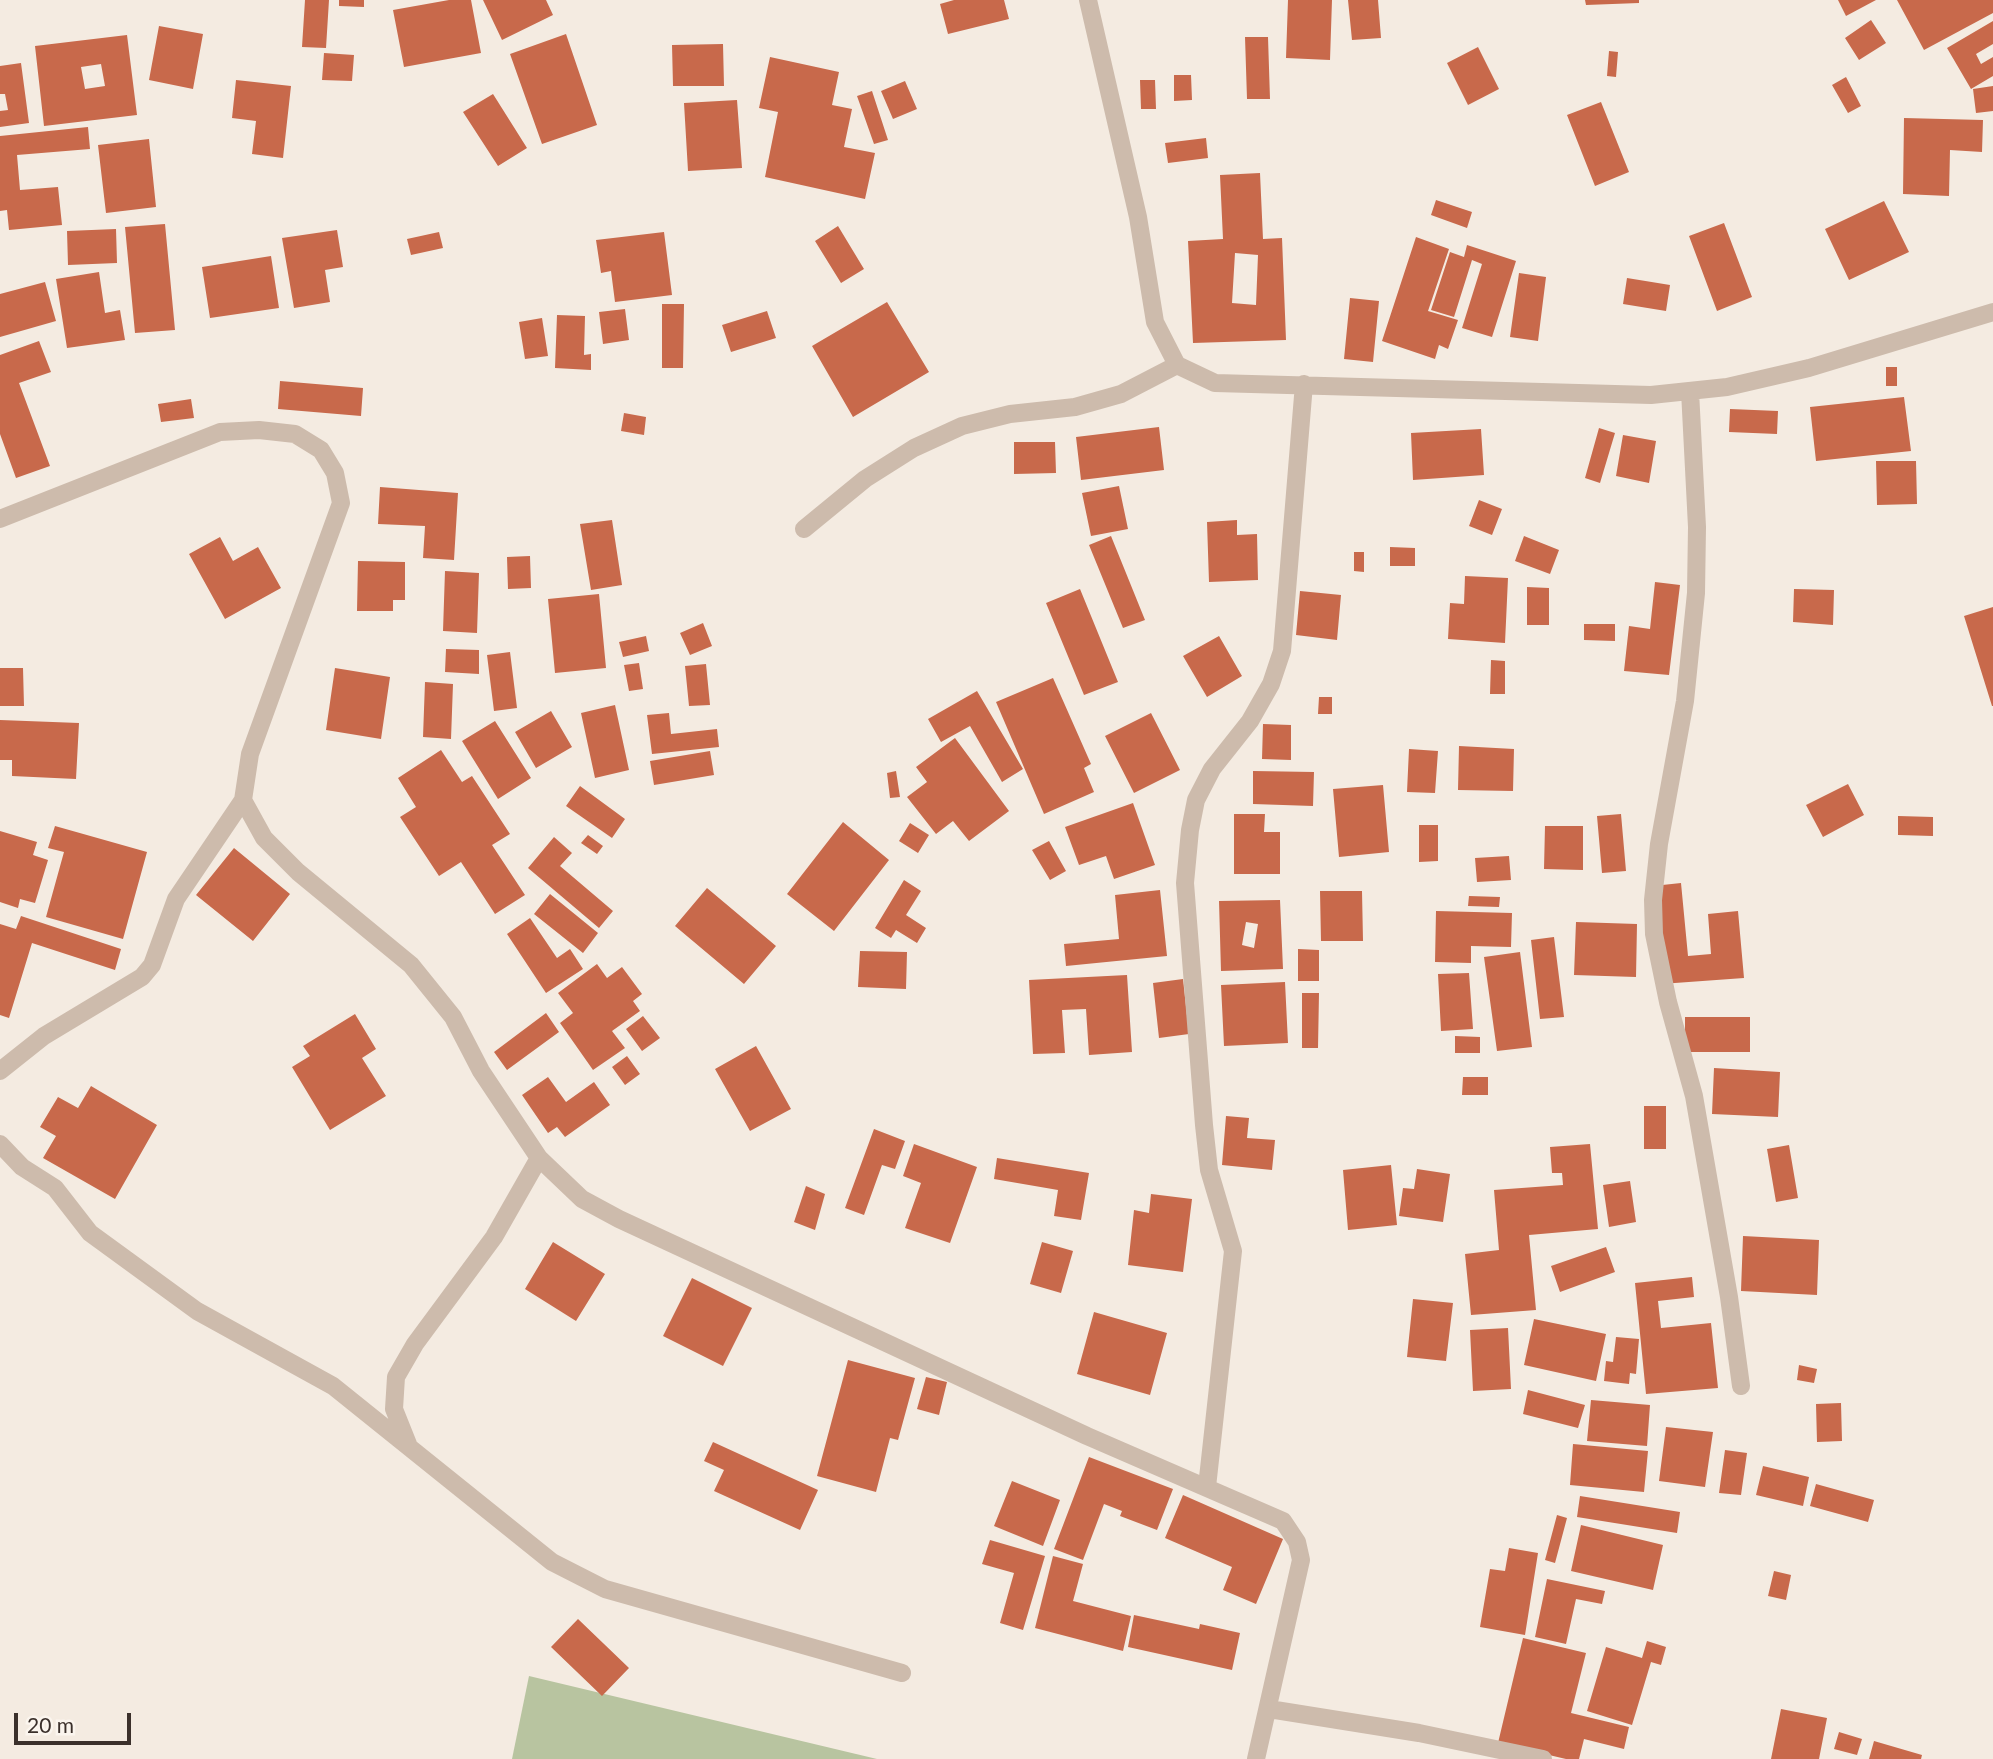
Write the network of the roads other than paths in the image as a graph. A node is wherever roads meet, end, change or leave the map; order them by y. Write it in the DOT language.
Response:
graph roads {
  1 [pos="1088,0"];
  2 [pos="1993,312"];
  3 [pos="1177,365"];
  4 [pos="1304,384"];
  5 [pos="1690,391"];
  6 [pos="0,519"];
  7 [pos="804,529"];
  8 [pos="243,800"];
  9 [pos="0,1071"];
  10 [pos="0,1144"];
  11 [pos="539,1158"];
  12 [pos="1741,1386"];
  13 [pos="410,1451"];
  14 [pos="1207,1487"];
  15 [pos="902,1673"];
  16 [pos="1269,1709"];
  17 [pos="1256,1759"];
  18 [pos="1543,1759"];
  1 -- 3 [label="street"];
  2 -- 5 [label="street"];
  3 -- 4 [label="street"];
  3 -- 7 [label="street"];
  4 -- 5 [label="street"];
  4 -- 14 [label="street"];
  5 -- 12 [label="street"];
  6 -- 8 [label="street"];
  8 -- 9 [label="street"];
  8 -- 11 [label="street"];
  10 -- 13 [label="street"];
  11 -- 13 [label="street"];
  11 -- 14 [label="street"];
  13 -- 15 [label="street"];
  14 -- 16 [label="street"];
  16 -- 17 [label="street"];
  16 -- 18 [label="street"];
}
